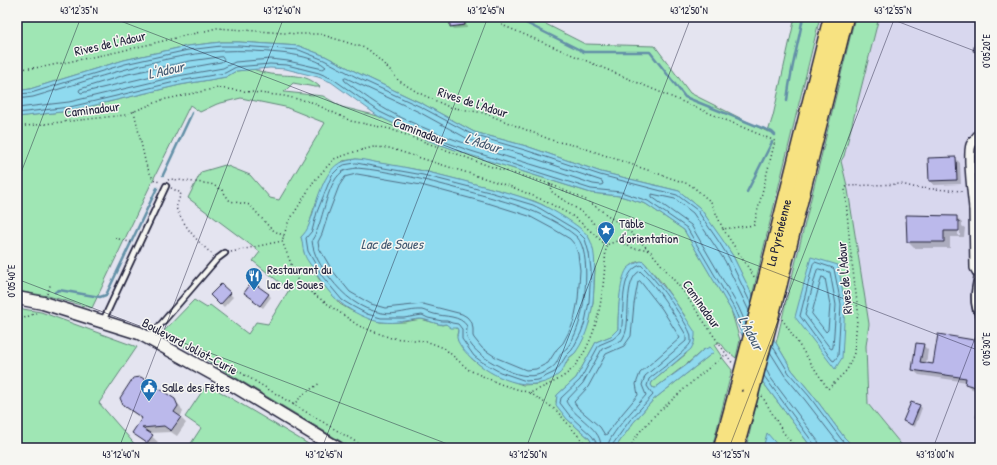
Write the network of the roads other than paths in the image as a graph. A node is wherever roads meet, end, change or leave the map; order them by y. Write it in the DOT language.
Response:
graph roads {
  1 [pos="832,17"];
  2 [pos="845,17"];
  3 [pos="980,133"];
  4 [pos="166,184"];
  5 [pos="977,208"];
  6 [pos="225,253"];
  7 [pos="979,273"];
  8 [pos="768,281"];
  9 [pos="17,298"];
  10 [pos="980,317"];
  11 [pos="103,322"];
  12 [pos="149,338"];
  13 [pos="747,385"];
  14 [pos="337,448"];
  15 [pos="722,448"];
  16 [pos="736,448"];
  1 -- 8 [label="highway, La Pyrénéenne"];
  2 -- 8 [label="highway, La Pyrénéenne"];
  3 -- 5 [label="street"];
  4 -- 11 [label="lane"];
  5 -- 7 [label="street"];
  6 -- 12 [label="lane"];
  7 -- 10 [label="lane"];
  8 -- 13 [label="highway, La Pyrénéenne, bridge"];
  9 -- 11 [label="main road, Boulevard Joliot-Curie"];
  11 -- 12 [label="main road, Boulevard Joliot-Curie"];
  12 -- 14 [label="main road, Boulevard Joliot-Curie"];
  13 -- 15 [label="highway, La Pyrénéenne"];
  13 -- 16 [label="highway, La Pyrénéenne"];
}
